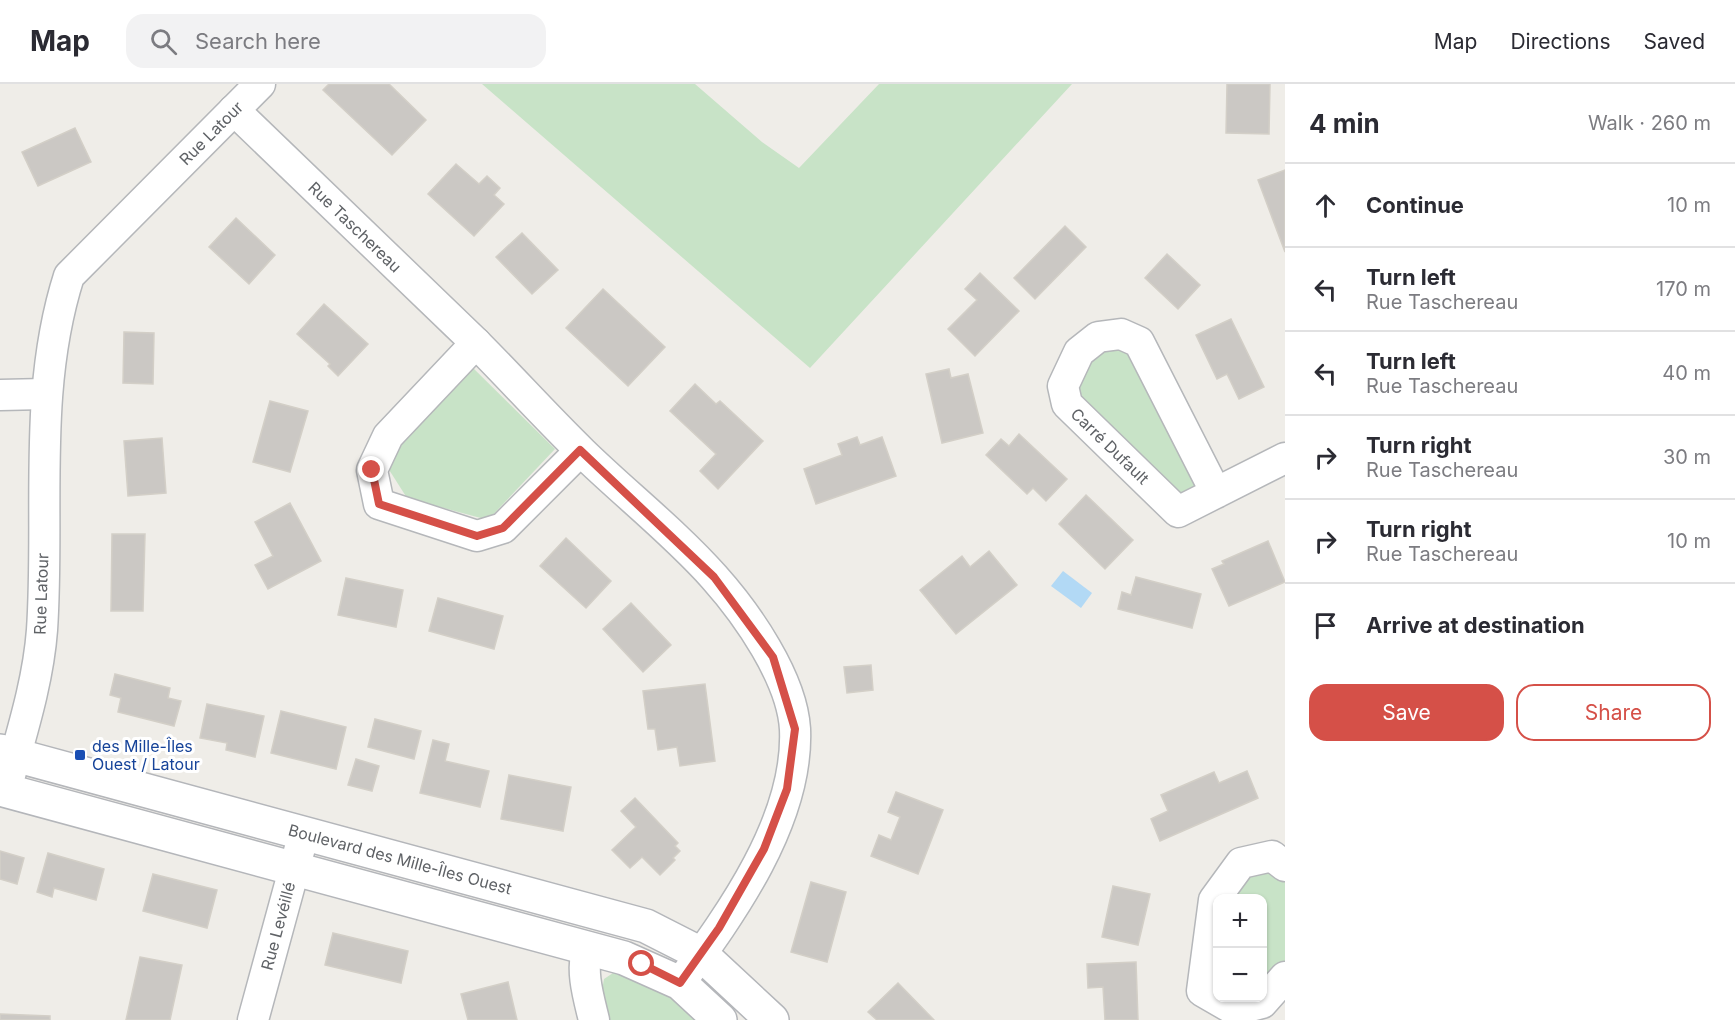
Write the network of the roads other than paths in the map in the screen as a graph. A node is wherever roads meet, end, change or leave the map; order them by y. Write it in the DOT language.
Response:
graph roads {
  1 [pos="260,84"];
  2 [pos="234,110"];
  3 [pos="476,343"];
  4 [pos="45,394"];
  5 [pos="0,395"];
  6 [pos="580,450"];
  7 [pos="1285,458"];
  8 [pos="1216,493"];
  9 [pos="8,753"];
  10 [pos="3,789"];
  11 [pos="304,832"];
  12 [pos="1285,866"];
  13 [pos="294,868"];
  14 [pos="587,947"];
  15 [pos="701,954"];
  16 [pos="1285,977"];
  17 [pos="680,983"];
  18 [pos="254,1020"];
  19 [pos="594,1020"];
  20 [pos="720,1020"];
  21 [pos="772,1020"];
  1 -- 2 [label="street, Rue Latour"];
  2 -- 3 [label="street, Rue Taschereau"];
  2 -- 4 [label="street, Rue Latour"];
  3 -- 6 [label="street, Rue Taschereau"];
  3 -- 6 [label="street"];
  4 -- 5 [label="street"];
  4 -- 9 [label="street, Rue Latour"];
  6 -- 15 [label="street, Rue Taschereau"];
  7 -- 8 [label="street, Carré Dufault"];
  8 -- 8 [label="street, Carré Dufault"];
  9 -- 10 [label="street, Rue Latour"];
  9 -- 11 [label="street, Boulevard des Mille-Îles Ouest"];
  10 -- 13 [label="street"];
  11 -- 13 [label="street, Rue Levéillé"];
  11 -- 15 [label="street, Boulevard des Mille-Îles Ouest"];
  12 -- 16 [label="street"];
  13 -- 14 [label="street"];
  13 -- 18 [label="street, Rue Levéillé"];
  14 -- 17 [label="street"];
  14 -- 19 [label="street"];
  15 -- 17 [label="street, Rue Taschereau"];
  15 -- 21 [label="street, Boulevard des Mille-Îles Ouest"];
  17 -- 20 [label="street"];
}
